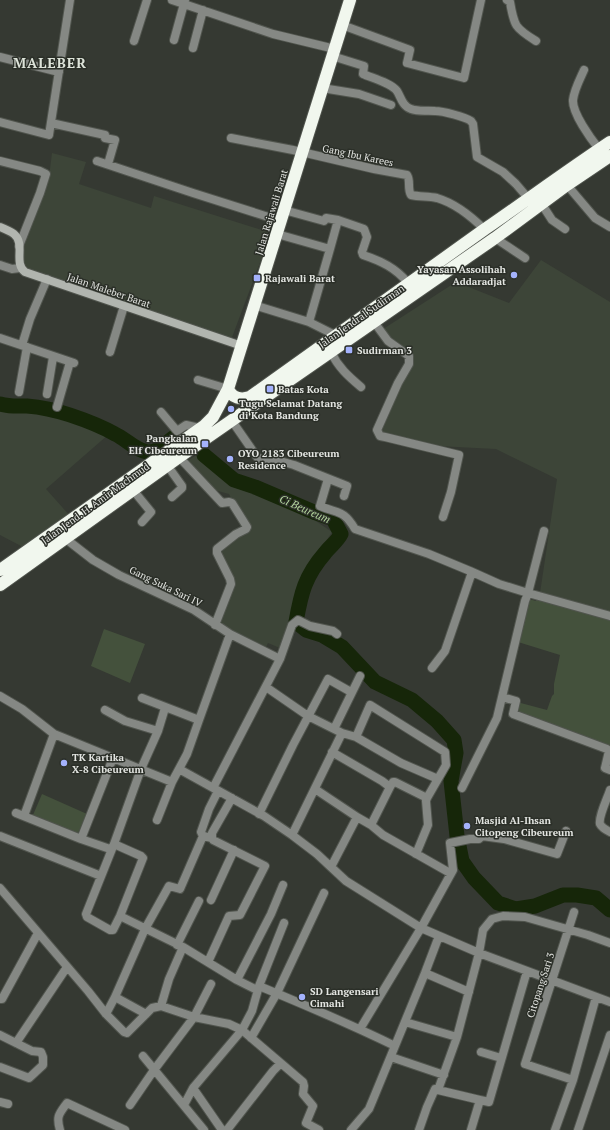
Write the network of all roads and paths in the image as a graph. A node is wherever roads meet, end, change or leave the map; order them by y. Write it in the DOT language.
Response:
graph roads {
  1 [pos="70,0"];
  2 [pos="147,0"];
  3 [pos="172,0"];
  4 [pos="350,0"];
  5 [pos="482,0"];
  6 [pos="509,1"];
  7 [pos="185,2"];
  8 [pos="203,10"];
  9 [pos="342,25"];
  10 [pos="174,40"];
  11 [pos="134,41"];
  12 [pos="536,41"];
  13 [pos="193,48"];
  14 [pos="333,53"];
  15 [pos="0,57"];
  16 [pos="584,70"];
  17 [pos="59,72"];
  18 [pos="322,88"];
  19 [pos="391,105"];
  20 [pos="0,122"];
  21 [pos="52,123"];
  22 [pos="231,138"];
  23 [pos="610,142"];
  24 [pos="302,152"];
  25 [pos="605,155"];
  26 [pos="0,161"];
  27 [pos="97,161"];
  28 [pos="108,164"];
  29 [pos="567,185"];
  30 [pos="528,198"];
  31 [pos="541,203"];
  32 [pos="282,215"];
  33 [pos="338,220"];
  34 [pos="0,227"];
  35 [pos="610,227"];
  36 [pos="565,229"];
  37 [pos="485,230"];
  38 [pos="277,234"];
  39 [pos="495,238"];
  40 [pos="19,246"];
  41 [pos="330,249"];
  42 [pos="526,258"];
  43 [pos="0,265"];
  44 [pos="20,268"];
  45 [pos="47,279"];
  46 [pos="408,283"];
  47 [pos="395,300"];
  48 [pos="254,305"];
  49 [pos="124,306"];
  50 [pos="309,322"];
  51 [pos="374,322"];
  52 [pos="337,336"];
  53 [pos="0,338"];
  54 [pos="24,346"];
  55 [pos="242,346"];
  56 [pos="110,352"];
  57 [pos="331,352"];
  58 [pos="53,357"];
  59 [pos="198,380"];
  60 [pos="361,387"];
  61 [pos="228,388"];
  62 [pos="19,392"];
  63 [pos="47,394"];
  64 [pos="57,407"];
  65 [pos="161,412"];
  66 [pos="232,421"];
  67 [pos="202,432"];
  68 [pos="179,457"];
  69 [pos="167,465"];
  70 [pos="328,479"];
  71 [pos="133,490"];
  72 [pos="344,496"];
  73 [pos="172,497"];
  74 [pos="443,517"];
  75 [pos="142,522"];
  76 [pos="544,532"];
  77 [pos="66,539"];
  78 [pos="0,570"];
  79 [pos="472,572"];
  80 [pos="0,585"];
  81 [pos="528,593"];
  82 [pos="610,616"];
  83 [pos="215,625"];
  84 [pos="230,634"];
  85 [pos="338,634"];
  86 [pos="280,659"];
  87 [pos="432,668"];
  88 [pos="360,676"];
  89 [pos="266,688"];
  90 [pos="351,692"];
  91 [pos="0,696"];
  92 [pos="502,696"];
  93 [pos="142,698"];
  94 [pos="164,708"];
  95 [pos="105,710"];
  96 [pos="308,716"];
  97 [pos="199,720"];
  98 [pos="334,729"];
  99 [pos="158,730"];
  100 [pos="342,733"];
  101 [pos="54,734"];
  102 [pos="356,737"];
  103 [pos="332,752"];
  104 [pos="113,758"];
  105 [pos="141,769"];
  106 [pos="179,769"];
  107 [pos="610,770"];
  108 [pos="438,779"];
  109 [pos="172,782"];
  110 [pos="390,787"];
  111 [pos="315,788"];
  112 [pos="462,788"];
  113 [pos="216,790"];
  114 [pos="610,790"];
  115 [pos="232,798"];
  116 [pos="427,798"];
  117 [pos="259,814"];
  118 [pos="357,817"];
  119 [pos="157,820"];
  120 [pos="371,825"];
  121 [pos="566,831"];
  122 [pos="610,832"];
  123 [pos="292,835"];
  124 [pos="0,836"];
  125 [pos="207,837"];
  126 [pos="81,839"];
  127 [pos="112,846"];
  128 [pos="234,850"];
  129 [pos="416,854"];
  130 [pos="331,867"];
  131 [pos="450,872"];
  132 [pos="101,876"];
  133 [pos="283,885"];
  134 [pos="0,889"];
  135 [pos="324,893"];
  136 [pos="211,900"];
  137 [pos="199,901"];
  138 [pos="574,912"];
  139 [pos="120,916"];
  140 [pos="284,923"];
  141 [pos="421,928"];
  142 [pos="145,929"];
  143 [pos="569,930"];
  144 [pos="38,934"];
  145 [pos="439,936"];
  146 [pos="610,943"];
  147 [pos="180,946"];
  148 [pos="479,952"];
  149 [pos="208,962"];
  150 [pos="67,967"];
  151 [pos="527,971"];
  152 [pos="425,973"];
  153 [pos="238,980"];
  154 [pos="552,980"];
  155 [pos="210,984"];
  156 [pos="258,988"];
  157 [pos="469,992"];
  158 [pos="277,993"];
  159 [pos="115,997"];
  160 [pos="596,997"];
  161 [pos="0,999"];
  162 [pos="610,1002"];
  163 [pos="161,1006"];
  164 [pos="106,1014"];
  165 [pos="146,1014"];
  166 [pos="194,1016"];
  167 [pos="405,1022"];
  168 [pos="360,1029"];
  169 [pos="242,1030"];
  170 [pos="0,1035"];
  171 [pos="457,1037"];
  172 [pos="251,1038"];
  173 [pos="609,1040"];
  174 [pos="16,1043"];
  175 [pos="395,1046"];
  176 [pos="481,1052"];
  177 [pos="143,1056"];
  178 [pos="391,1057"];
  179 [pos="501,1058"];
  180 [pos="280,1064"];
  181 [pos="0,1068"];
  182 [pos="154,1070"];
  183 [pos="444,1075"];
  184 [pos="573,1080"];
  185 [pos="193,1088"];
  186 [pos="438,1090"];
  187 [pos="480,1100"];
  188 [pos="130,1105"];
  189 [pos="184,1105"];
  190 [pos="60,1130"];
  191 [pos="125,1130"];
  192 [pos="204,1130"];
  193 [pos="222,1130"];
  194 [pos="227,1130"];
  195 [pos="319,1130"];
  196 [pos="351,1130"];
  197 [pos="419,1130"];
  198 [pos="471,1130"];
  199 [pos="555,1130"];
  200 [pos="578,1130"];
  1 -- 17 [label="street"];
  2 -- 11 [label="street"];
  3 -- 7 [label="street"];
  4 -- 9 [label="highway, Jalan Rajawali Barat"];
  5 -- 9 [label="street"];
  6 -- 12 [label="street"];
  7 -- 8 [label="street"];
  7 -- 10 [label="street"];
  8 -- 13 [label="street"];
  8 -- 14 [label="street"];
  9 -- 14 [label="highway, Jalan Rajawali Barat"];
  14 -- 18 [label="highway, Jalan Rajawali Barat"];
  14 -- 30 [label="street"];
  15 -- 17 [label="street"];
  16 -- 25 [label="street"];
  17 -- 21 [label="street"];
  18 -- 19 [label="street"];
  18 -- 24 [label="highway, Jalan Rajawali Barat"];
  20 -- 21 [label="street"];
  21 -- 28 [label="street"];
  22 -- 24 [label="street, Gang Ibu Karees"];
  23 -- 25 [label="highway, Jalan Jendral Sudirman"];
  24 -- 32 [label="highway, Jalan Rajawali Barat"];
  24 -- 37 [label="street, Gang Ibu Karees"];
  25 -- 29 [label="highway, Jalan Jendral Sudirman"];
  25 -- 30 [label="highway, Jalan Jendral Sudirman"];
  26 -- 40 [label="street"];
  27 -- 28 [label="street"];
  28 -- 32 [label="street"];
  29 -- 31 [label="highway, Jalan Jendral Sudirman"];
  29 -- 35 [label="street"];
  30 -- 37 [label="highway, Jalan Jendral Sudirman"];
  31 -- 36 [label="street"];
  31 -- 39 [label="highway, Jalan Jendral Sudirman"];
  32 -- 33 [label="street"];
  32 -- 38 [label="highway, Jalan Rajawali Barat"];
  33 -- 41 [label="street"];
  33 -- 46 [label="street"];
  34 -- 40 [label="street"];
  37 -- 39 [label="highway"];
  37 -- 46 [label="highway, Jalan Jendral Sudirman"];
  38 -- 41 [label="street"];
  38 -- 48 [label="highway, Jalan Rajawali Barat"];
  39 -- 42 [label="street"];
  39 -- 47 [label="highway, Jalan Jendral Sudirman"];
  40 -- 44 [label="street"];
  41 -- 50 [label="street"];
  43 -- 44 [label="street"];
  44 -- 45 [label="street, Jalan Maleber Barat"];
  45 -- 49 [label="street, Jalan Maleber Barat"];
  45 -- 54 [label="street"];
  46 -- 47 [label="highway, Jalan Jendral Sudirman"];
  47 -- 51 [label="highway, Jalan Jendral Sudirman"];
  47 -- 52 [label="highway, Jalan Jendral Sudirman"];
  48 -- 50 [label="street"];
  48 -- 55 [label="highway, Jalan Rajawali Barat"];
  49 -- 55 [label="street, Jalan Maleber Barat"];
  49 -- 56 [label="street"];
  50 -- 52 [label="street"];
  51 -- 57 [label="highway, Jalan Jendral Sudirman"];
  51 -- 74 [label="street"];
  52 -- 61 [label="highway, Jalan Jendral Sudirman"];
  53 -- 54 [label="street"];
  54 -- 58 [label="street"];
  54 -- 62 [label="street"];
  55 -- 61 [label="highway, Jalan Rajawali Barat"];
  57 -- 60 [label="street"];
  57 -- 66 [label="highway, Jalan Jendral Sudirman"];
  58 -- 63 [label="street"];
  58 -- 64 [label="street"];
  59 -- 61 [label="street"];
  61 -- 67 [label="highway, Jalan Rajawali Barat"];
  65 -- 67 [label="street"];
  66 -- 67 [label="highway, Jalan Jendral Sudirman"];
  66 -- 70 [label="street"];
  67 -- 68 [label="highway, Jalan Jend. H. Amir Machmud"];
  67 -- 78 [label="highway, Jalan Jend. H. Amir Machmud"];
  68 -- 69 [label="highway, Jalan Jend. H. Amir Machmud"];
  68 -- 83 [label="street"];
  69 -- 71 [label="highway, Jalan Jend. H. Amir Machmud"];
  69 -- 73 [label="street"];
  70 -- 72 [label="street"];
  70 -- 79 [label="street"];
  71 -- 75 [label="street"];
  71 -- 77 [label="highway, Jalan Jend. H. Amir Machmud"];
  76 -- 81 [label="street"];
  77 -- 80 [label="highway, Jalan Jend. H. Amir Machmud"];
  77 -- 83 [label="street, Gang Suka Sari IV"];
  79 -- 81 [label="street"];
  79 -- 87 [label="street"];
  81 -- 82 [label="street"];
  81 -- 92 [label="street"];
  83 -- 84 [label="street, Gang Suka Sari IV"];
  84 -- 86 [label="street, Gang Suka Sari IV"];
  84 -- 97 [label="street"];
  85 -- 86 [label="street"];
  86 -- 89 [label="street"];
  88 -- 90 [label="street"];
  89 -- 96 [label="street"];
  89 -- 113 [label="street"];
  90 -- 96 [label="street"];
  90 -- 98 [label="street"];
  91 -- 101 [label="street"];
  92 -- 107 [label="street"];
  92 -- 112 [label="street"];
  93 -- 94 [label="street"];
  94 -- 97 [label="street"];
  94 -- 99 [label="street"];
  95 -- 99 [label="street"];
  96 -- 98 [label="street"];
  96 -- 117 [label="street"];
  97 -- 106 [label="street"];
  98 -- 100 [label="street"];
  99 -- 105 [label="street"];
  100 -- 102 [label="street"];
  100 -- 103 [label="street"];
  101 -- 104 [label="street"];
  101 -- 126 [label="street"];
  102 -- 108 [label="street"];
  102 -- 108 [label="street"];
  103 -- 110 [label="street"];
  103 -- 111 [label="street"];
  104 -- 105 [label="street"];
  104 -- 126 [label="street"];
  105 -- 109 [label="street"];
  105 -- 127 [label="street"];
  106 -- 109 [label="street"];
  106 -- 113 [label="street"];
  108 -- 116 [label="street"];
  109 -- 119 [label="street"];
  110 -- 116 [label="street"];
  110 -- 120 [label="street"];
  111 -- 118 [label="street"];
  111 -- 123 [label="street"];
  113 -- 115 [label="street"];
  113 -- 125 [label="street"];
  114 -- 122 [label="street"];
  115 -- 117 [label="street"];
  115 -- 125 [label="street"];
  116 -- 129 [label="street"];
  117 -- 123 [label="street"];
  118 -- 120 [label="street"];
  118 -- 130 [label="street"];
  120 -- 129 [label="street"];
  121 -- 131 [label="street"];
  123 -- 130 [label="street"];
  124 -- 132 [label="street"];
  125 -- 128 [label="street"];
  125 -- 142 [label="street"];
  126 -- 127 [label="street"];
  127 -- 132 [label="street"];
  127 -- 139 [label="street"];
  128 -- 136 [label="street"];
  128 -- 149 [label="street"];
  129 -- 131 [label="street"];
  130 -- 141 [label="street"];
  131 -- 141 [label="street"];
  132 -- 139 [label="street"];
  133 -- 153 [label="street"];
  134 -- 144 [label="street"];
  135 -- 158 [label="street"];
  137 -- 147 [label="street"];
  138 -- 143 [label="street, Citopang Sari 3"];
  139 -- 142 [label="street"];
  140 -- 156 [label="street"];
  141 -- 145 [label="street"];
  141 -- 168 [label="street"];
  142 -- 147 [label="street"];
  142 -- 159 [label="street"];
  143 -- 146 [label="street"];
  143 -- 148 [label="street"];
  143 -- 154 [label="street, Citopang Sari 3"];
  144 -- 150 [label="street"];
  144 -- 161 [label="street"];
  145 -- 148 [label="street"];
  145 -- 152 [label="street"];
  147 -- 149 [label="street"];
  147 -- 163 [label="street"];
  148 -- 151 [label="street"];
  148 -- 157 [label="street"];
  149 -- 153 [label="street"];
  150 -- 164 [label="street"];
  150 -- 174 [label="street"];
  151 -- 154 [label="street"];
  151 -- 179 [label="street"];
  152 -- 157 [label="street"];
  152 -- 167 [label="street"];
  153 -- 156 [label="street"];
  154 -- 160 [label="street"];
  154 -- 184 [label="street, Citopang Sari 3"];
  155 -- 166 [label="street"];
  156 -- 158 [label="street"];
  156 -- 169 [label="street"];
  157 -- 171 [label="street"];
  158 -- 168 [label="street"];
  158 -- 172 [label="street"];
  159 -- 164 [label="street"];
  159 -- 165 [label="street"];
  160 -- 162 [label="street"];
  160 -- 184 [label="street"];
  163 -- 165 [label="street"];
  163 -- 166 [label="street"];
  164 -- 165 [label="street"];
  166 -- 169 [label="street"];
  166 -- 182 [label="street"];
  167 -- 171 [label="street"];
  167 -- 175 [label="street"];
  168 -- 175 [label="street"];
  169 -- 172 [label="street"];
  169 -- 185 [label="street"];
  170 -- 174 [label="street"];
  171 -- 183 [label="street"];
  172 -- 180 [label="street"];
  173 -- 200 [label="street"];
  174 -- 181 [label="street"];
  175 -- 178 [label="street"];
  176 -- 179 [label="street"];
  177 -- 182 [label="street"];
  178 -- 183 [label="street"];
  178 -- 196 [label="street"];
  179 -- 187 [label="street"];
  180 -- 194 [label="street"];
  180 -- 195 [label="street"];
  182 -- 188 [label="street"];
  182 -- 189 [label="street"];
  183 -- 186 [label="street"];
  184 -- 199 [label="street"];
  185 -- 189 [label="street"];
  185 -- 193 [label="street"];
  186 -- 187 [label="street"];
  186 -- 197 [label="street"];
  187 -- 198 [label="street"];
  189 -- 192 [label="street"];
  190 -- 191 [label="street"];
}
